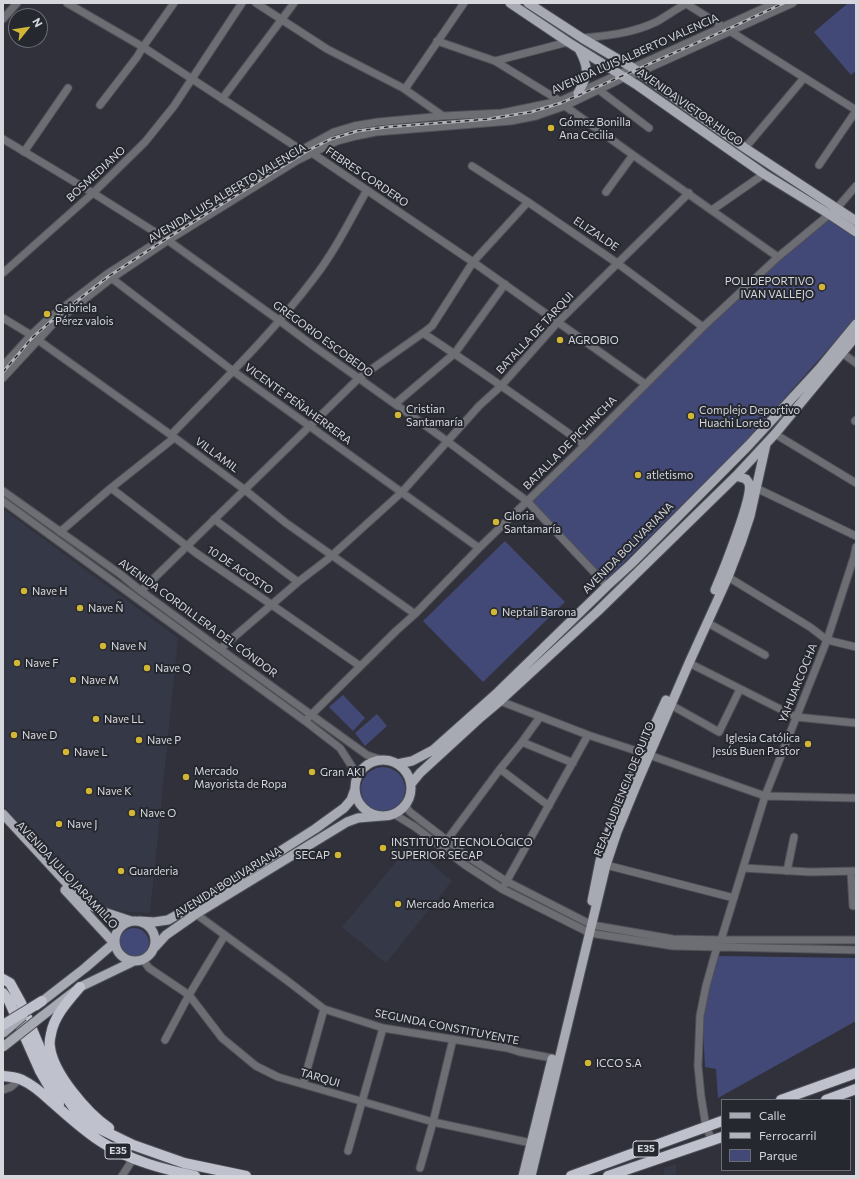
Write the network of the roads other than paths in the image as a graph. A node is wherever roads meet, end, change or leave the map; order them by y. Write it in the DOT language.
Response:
graph roads {
  1 [pos="17,3"];
  2 [pos="67,3"];
  3 [pos="174,3"];
  4 [pos="242,3"];
  5 [pos="256,3"];
  6 [pos="294,3"];
  7 [pos="464,3"];
  8 [pos="510,3"];
  9 [pos="687,3"];
  10 [pos="774,3"];
  11 [pos="792,3"];
  12 [pos="532,4"];
  13 [pos="3,19"];
  14 [pos="282,20"];
  15 [pos="724,27"];
  16 [pos="732,31"];
  17 [pos="582,38"];
  18 [pos="438,41"];
  19 [pos="568,42"];
  20 [pos="143,47"];
  21 [pos="579,49"];
  22 [pos="495,61"];
  23 [pos="636,70"];
  24 [pos="622,75"];
  25 [pos="804,78"];
  26 [pos="192,80"];
  27 [pos="68,88"];
  28 [pos="405,89"];
  29 [pos="600,90"];
  30 [pos="578,92"];
  31 [pos="222,99"];
  32 [pos="563,103"];
  33 [pos="100,105"];
  34 [pos="856,110"];
  35 [pos="443,116"];
  36 [pos="649,128"];
  37 [pos="3,139"];
  38 [pos="745,148"];
  39 [pos="301,150"];
  40 [pos="24,152"];
  41 [pos="312,153"];
  42 [pos="634,155"];
  43 [pos="819,165"];
  44 [pos="472,166"];
  45 [pos="764,174"];
  46 [pos="856,186"];
  47 [pos="367,190"];
  48 [pos="606,192"];
  49 [pos="93,193"];
  50 [pos="689,193"];
  51 [pos="528,202"];
  52 [pos="837,208"];
  53 [pos="712,210"];
  54 [pos="829,214"];
  55 [pos="856,221"];
  56 [pos="856,232"];
  57 [pos="165,239"];
  58 [pos="778,257"];
  59 [pos="473,262"];
  60 [pos="618,263"];
  61 [pos="3,273"];
  62 [pos="110,276"];
  63 [pos="505,284"];
  64 [pos="3,318"];
  65 [pos="280,321"];
  66 [pos="558,322"];
  67 [pos="856,324"];
  68 [pos="703,327"];
  69 [pos="423,333"];
  70 [pos="856,336"];
  71 [pos="34,338"];
  72 [pos="842,353"];
  73 [pos="455,354"];
  74 [pos="856,363"];
  75 [pos="3,366"];
  76 [pos="233,371"];
  77 [pos="3,378"];
  78 [pos="359,378"];
  79 [pos="645,384"];
  80 [pos="501,386"];
  81 [pos="395,404"];
  82 [pos="310,426"];
  83 [pos="776,434"];
  84 [pos="172,436"];
  85 [pos="447,441"];
  86 [pos="766,444"];
  87 [pos="585,445"];
  88 [pos="736,476"];
  89 [pos="856,483"];
  90 [pos="111,488"];
  91 [pos="752,488"];
  92 [pos="245,490"];
  93 [pos="3,491"];
  94 [pos="402,492"];
  95 [pos="3,501"];
  96 [pos="527,501"];
  97 [pos="214,519"];
  98 [pos="60,532"];
  99 [pos="856,536"];
  100 [pos="187,546"];
  101 [pos="856,547"];
  102 [pos="479,548"];
  103 [pos="332,556"];
  104 [pos="855,558"];
  105 [pos="728,577"];
  106 [pos="298,582"];
  107 [pos="607,586"];
  108 [pos="141,591"];
  109 [pos="272,605"];
  110 [pos="415,614"];
  111 [pos="708,623"];
  112 [pos="827,640"];
  113 [pos="856,647"];
  114 [pos="220,649"];
  115 [pos="765,655"];
  116 [pos="688,663"];
  117 [pos="360,666"];
  118 [pos="740,689"];
  119 [pos="500,701"];
  120 [pos="671,705"];
  121 [pos="312,715"];
  122 [pos="540,717"];
  123 [pos="796,717"];
  124 [pos="305,721"];
  125 [pos="856,723"];
  126 [pos="588,736"];
  127 [pos="522,742"];
  128 [pos="646,754"];
  129 [pos="382,760"];
  130 [pos="573,763"];
  131 [pos="397,764"];
  132 [pos="500,770"];
  133 [pos="358,776"];
  134 [pos="411,784"];
  135 [pos="355,789"];
  136 [pos="765,796"];
  137 [pos="856,798"];
  138 [pos="405,806"];
  139 [pos="549,806"];
  140 [pos="3,814"];
  141 [pos="394,814"];
  142 [pos="382,816"];
  143 [pos="3,823"];
  144 [pos="794,837"];
  145 [pos="447,840"];
  146 [pos="606,865"];
  147 [pos="744,868"];
  148 [pos="787,871"];
  149 [pos="853,872"];
  150 [pos="506,881"];
  151 [pos="502,889"];
  152 [pos="734,898"];
  153 [pos="551,904"];
  154 [pos="853,906"];
  155 [pos="548,912"];
  156 [pos="196,914"];
  157 [pos="135,921"];
  158 [pos="589,928"];
  159 [pos="225,935"];
  160 [pos="856,940"];
  161 [pos="114,943"];
  162 [pos="719,944"];
  163 [pos="154,947"];
  164 [pos="856,950"];
  165 [pos="143,960"];
  166 [pos="132,962"];
  167 [pos="3,979"];
  168 [pos="80,987"];
  169 [pos="3,994"];
  170 [pos="189,995"];
  171 [pos="37,1004"];
  172 [pos="324,1009"];
  173 [pos="3,1025"];
  174 [pos="383,1028"];
  175 [pos="3,1033"];
  176 [pos="453,1039"];
  177 [pos="165,1040"];
  178 [pos="3,1047"];
  179 [pos="556,1059"];
  180 [pos="856,1073"];
  181 [pos="3,1076"];
  182 [pos="20,1079"];
  183 [pos="303,1084"];
  184 [pos="856,1089"];
  185 [pos="3,1090"];
  186 [pos="784,1099"];
  187 [pos="829,1099"];
  188 [pos="362,1102"];
  189 [pos="63,1112"];
  190 [pos="721,1121"];
  191 [pos="434,1122"];
  192 [pos="706,1127"];
  193 [pos="721,1137"];
  194 [pos="712,1140"];
  195 [pos="531,1143"];
  196 [pos="133,1146"];
  197 [pos="348,1151"];
  198 [pos="532,1155"];
  199 [pos="133,1159"];
  200 [pos="420,1168"];
  201 [pos="122,1176"];
  202 [pos="195,1176"];
  203 [pos="246,1176"];
  204 [pos="523,1176"];
  205 [pos="531,1176"];
  206 [pos="571,1176"];
  207 [pos="608,1176"];
  1 -- 13 [label="street"];
  2 -- 20 [label="street, FEBRES CORDERO"];
  3 -- 20 [label="street"];
  4 -- 26 [label="street, BOSMEDIANO"];
  5 -- 14 [label="street"];
  6 -- 14 [label="street"];
  7 -- 18 [label="street"];
  8 -- 19 [label="main road, AVENIDA VICTOR HUGO"];
  9 -- 15 [label="street"];
  9 -- 17 [label="street"];
  10 -- 15 [label="street, AVENIDA LUIS ALBERTO VALENCIA"];
  11 -- 16 [label="street, AVENIDA LUIS ALBERTO VALENCIA"];
  12 -- 17 [label="main road, AVENIDA VICTOR HUGO"];
  14 -- 28 [label="street"];
  14 -- 31 [label="street"];
  15 -- 16 [label="street"];
  15 -- 23 [label="street, AVENIDA LUIS ALBERTO VALENCIA"];
  16 -- 23 [label="street, AVENIDA LUIS ALBERTO VALENCIA"];
  16 -- 25 [label="street"];
  17 -- 23 [label="main road, AVENIDA VICTOR HUGO"];
  18 -- 22 [label="street"];
  18 -- 28 [label="street"];
  19 -- 21 [label="main road, AVENIDA VICTOR HUGO"];
  19 -- 22 [label="street"];
  20 -- 26 [label="street, FEBRES CORDERO"];
  20 -- 33 [label="street"];
  21 -- 24 [label="main road, AVENIDA VICTOR HUGO"];
  21 -- 30 [label="main road"];
  22 -- 32 [label="street"];
  23 -- 24 [label="street, AVENIDA LUIS ALBERTO VALENCIA"];
  23 -- 38 [label="main road, AVENIDA VICTOR HUGO"];
  24 -- 29 [label="street, AVENIDA LUIS ALBERTO VALENCIA"];
  24 -- 30 [label="street, AVENIDA LUIS ALBERTO VALENCIA"];
  24 -- 45 [label="main road, AVENIDA VICTOR HUGO"];
  25 -- 34 [label="street"];
  25 -- 38 [label="street"];
  26 -- 31 [label="street, FEBRES CORDERO"];
  26 -- 49 [label="street, BOSMEDIANO"];
  27 -- 40 [label="street"];
  28 -- 35 [label="street"];
  29 -- 32 [label="street, AVENIDA LUIS ALBERTO VALENCIA"];
  29 -- 36 [label="street"];
  30 -- 32 [label="street, AVENIDA LUIS ALBERTO VALENCIA"];
  31 -- 39 [label="street, FEBRES CORDERO"];
  32 -- 35 [label="street, AVENIDA LUIS ALBERTO VALENCIA"];
  32 -- 41 [label="street, AVENIDA LUIS ALBERTO VALENCIA"];
  32 -- 42 [label="street"];
  34 -- 43 [label="street"];
  35 -- 39 [label="street, AVENIDA LUIS ALBERTO VALENCIA"];
  37 -- 40 [label="street, GREGORIO ESCOBEDO"];
  38 -- 52 [label="main road, AVENIDA VICTOR HUGO"];
  39 -- 41 [label="street, FEBRES CORDERO"];
  39 -- 57 [label="street, AVENIDA LUIS ALBERTO VALENCIA"];
  40 -- 49 [label="street, GREGORIO ESCOBEDO"];
  41 -- 47 [label="street, FEBRES CORDERO"];
  41 -- 57 [label="street, AVENIDA LUIS ALBERTO VALENCIA"];
  42 -- 48 [label="street"];
  42 -- 50 [label="street"];
  44 -- 51 [label="street, ELIZALDE"];
  45 -- 53 [label="street"];
  45 -- 54 [label="main road, AVENIDA VICTOR HUGO"];
  46 -- 52 [label="street, BATALLA DE PICHINCHA"];
  47 -- 59 [label="street, FEBRES CORDERO"];
  47 -- 65 [label="street"];
  49 -- 57 [label="street, GREGORIO ESCOBEDO"];
  49 -- 61 [label="street, BOSMEDIANO"];
  50 -- 53 [label="street"];
  50 -- 60 [label="street, BATALLA DE TARQUI"];
  51 -- 59 [label="street"];
  51 -- 60 [label="street, ELIZALDE"];
  52 -- 54 [label="street, BATALLA DE PICHINCHA"];
  52 -- 55 [label="main road, AVENIDA VICTOR HUGO"];
  53 -- 58 [label="street"];
  54 -- 56 [label="main road, AVENIDA VICTOR HUGO"];
  54 -- 58 [label="street, BATALLA DE PICHINCHA"];
  57 -- 62 [label="street, AVENIDA LUIS ALBERTO VALENCIA"];
  57 -- 65 [label="street, GREGORIO ESCOBEDO"];
  58 -- 68 [label="street, BATALLA DE PICHINCHA"];
  59 -- 63 [label="street, FEBRES CORDERO"];
  59 -- 69 [label="street"];
  60 -- 66 [label="street, BATALLA DE TARQUI"];
  60 -- 68 [label="street, ELIZALDE"];
  62 -- 71 [label="street, AVENIDA LUIS ALBERTO VALENCIA"];
  62 -- 76 [label="street, VICENTE PEÑAHERRERA"];
  63 -- 66 [label="street, FEBRES CORDERO"];
  63 -- 73 [label="street"];
  64 -- 71 [label="street, VILLAMIL"];
  65 -- 76 [label="street"];
  65 -- 78 [label="street, GREGORIO ESCOBEDO"];
  66 -- 79 [label="street, FEBRES CORDERO"];
  66 -- 80 [label="street, BATALLA DE TARQUI"];
  67 -- 107 [label="main road, AVENIDA BOLIVARIANA"];
  68 -- 79 [label="street, BATALLA DE PICHINCHA"];
  69 -- 73 [label="street"];
  69 -- 78 [label="street"];
  70 -- 72 [label="main road, AVENIDA BOLIVARIANA"];
  71 -- 75 [label="street, AVENIDA LUIS ALBERTO VALENCIA"];
  71 -- 77 [label="street, AVENIDA LUIS ALBERTO VALENCIA"];
  71 -- 84 [label="street, VILLAMIL"];
  72 -- 74 [label="street"];
  72 -- 83 [label="main road, AVENIDA BOLIVARIANA"];
  73 -- 80 [label="street"];
  73 -- 81 [label="street"];
  76 -- 82 [label="street, VICENTE PEÑAHERRERA"];
  76 -- 84 [label="street"];
  78 -- 81 [label="street, GREGORIO ESCOBEDO"];
  78 -- 82 [label="street"];
  79 -- 87 [label="street, BATALLA DE PICHINCHA"];
  80 -- 85 [label="street, BATALLA DE TARQUI"];
  80 -- 87 [label="street"];
  81 -- 85 [label="street, GREGORIO ESCOBEDO"];
  82 -- 92 [label="street"];
  82 -- 94 [label="street, VICENTE PEÑAHERRERA"];
  83 -- 86 [label="main road, AVENIDA BOLIVARIANA"];
  83 -- 89 [label="street"];
  84 -- 90 [label="street"];
  84 -- 92 [label="street, VILLAMIL"];
  85 -- 94 [label="street, BATALLA DE TARQUI"];
  85 -- 96 [label="street, GREGORIO ESCOBEDO"];
  86 -- 88 [label="main road, AVENIDA BOLIVARIANA"];
  86 -- 91 [label="main road, REAL AUDIENCIA DE QUITO"];
  87 -- 96 [label="street, BATALLA DE PICHINCHA"];
  88 -- 91 [label="main road"];
  88 -- 119 [label="main road, AVENIDA BOLIVARIANA"];
  90 -- 98 [label="street"];
  90 -- 100 [label="street, 10 DE AGOSTO"];
  91 -- 99 [label="street"];
  91 -- 105 [label="main road, REAL AUDIENCIA DE QUITO"];
  91 -- 128 [label="main road, REAL AUDIENCIA DE QUITO"];
  92 -- 97 [label="street"];
  92 -- 103 [label="street, VILLAMIL"];
  93 -- 98 [label="street, AVENIDA CORDILLERA DEL CÓNDOR"];
  94 -- 102 [label="street, VICENTE PEÑAHERRERA"];
  94 -- 103 [label="street, BATALLA DE TARQUI"];
  95 -- 124 [label="street, AVENIDA CORDILLERA DEL CÓNDOR"];
  96 -- 102 [label="street, BATALLA DE PICHINCHA"];
  96 -- 107 [label="street, GREGORIO ESCOBEDO"];
  97 -- 100 [label="street"];
  97 -- 106 [label="street"];
  98 -- 108 [label="street, AVENIDA CORDILLERA DEL CÓNDOR"];
  100 -- 108 [label="street"];
  100 -- 109 [label="street, 10 DE AGOSTO"];
  101 -- 104 [label="street, YAHUARCOCHA"];
  102 -- 110 [label="street, BATALLA DE PICHINCHA"];
  103 -- 106 [label="street"];
  103 -- 110 [label="street, VILLAMIL"];
  104 -- 112 [label="street, YAHUARCOCHA"];
  105 -- 111 [label="main road, REAL AUDIENCIA DE QUITO"];
  105 -- 112 [label="street"];
  106 -- 109 [label="street"];
  107 -- 131 [label="main road, AVENIDA BOLIVARIANA"];
  108 -- 114 [label="street, AVENIDA CORDILLERA DEL CÓNDOR"];
  109 -- 114 [label="street"];
  109 -- 117 [label="street, 10 DE AGOSTO"];
  110 -- 117 [label="street, BATALLA DE PICHINCHA"];
  111 -- 115 [label="street"];
  111 -- 116 [label="main road, REAL AUDIENCIA DE QUITO"];
  112 -- 113 [label="street"];
  112 -- 123 [label="street, YAHUARCOCHA"];
  114 -- 121 [label="street, AVENIDA CORDILLERA DEL CÓNDOR"];
  116 -- 118 [label="street"];
  116 -- 120 [label="main road, REAL AUDIENCIA DE QUITO"];
  117 -- 121 [label="street, BATALLA DE PICHINCHA"];
  118 -- 120 [label="street"];
  118 -- 123 [label="street"];
  119 -- 122 [label="street"];
  119 -- 134 [label="main road, AVENIDA BOLIVARIANA"];
  120 -- 128 [label="main road, REAL AUDIENCIA DE QUITO"];
  121 -- 124 [label="street, BATALLA DE PICHINCHA"];
  121 -- 129 [label="street, AVENIDA CORDILLERA DEL CÓNDOR"];
  122 -- 126 [label="street"];
  122 -- 127 [label="street"];
  123 -- 125 [label="street"];
  123 -- 136 [label="street, YAHUARCOCHA"];
  124 -- 133 [label="street, AVENIDA CORDILLERA DEL CÓNDOR"];
  126 -- 128 [label="street"];
  126 -- 130 [label="street"];
  127 -- 130 [label="street"];
  127 -- 132 [label="street"];
  128 -- 136 [label="street"];
  128 -- 146 [label="main road, REAL AUDIENCIA DE QUITO"];
  128 -- 158 [label="main road, REAL AUDIENCIA DE QUITO"];
  129 -- 131 [label="main road, AVENIDA BOLIVARIANA"];
  129 -- 133 [label="main road"];
  130 -- 139 [label="street"];
  131 -- 134 [label="main road"];
  132 -- 139 [label="street"];
  132 -- 145 [label="street"];
  133 -- 135 [label="main road, AVENIDA BOLIVARIANA"];
  134 -- 138 [label="main road, AVENIDA BOLIVARIANA"];
  135 -- 142 [label="main road"];
  135 -- 157 [label="main road, AVENIDA BOLIVARIANA"];
  136 -- 137 [label="street"];
  136 -- 147 [label="street, YAHUARCOCHA"];
  138 -- 141 [label="main road, AVENIDA BOLIVARIANA"];
  138 -- 145 [label="street"];
  139 -- 150 [label="street"];
  140 -- 157 [label="main road, AVENIDA JULIO JARAMILLO"];
  141 -- 142 [label="main road, AVENIDA BOLIVARIANA"];
  141 -- 151 [label="street"];
  142 -- 156 [label="main road, AVENIDA BOLIVARIANA"];
  143 -- 161 [label="main road, AVENIDA JULIO JARAMILLO"];
  144 -- 148 [label="street"];
  145 -- 150 [label="street"];
  146 -- 152 [label="street"];
  146 -- 158 [label="main road, REAL AUDIENCIA DE QUITO"];
  147 -- 148 [label="street"];
  147 -- 152 [label="street, YAHUARCOCHA"];
  148 -- 149 [label="street"];
  149 -- 154 [label="street"];
  150 -- 151 [label="street"];
  150 -- 153 [label="street"];
  151 -- 155 [label="street"];
  152 -- 162 [label="street, YAHUARCOCHA"];
  153 -- 155 [label="street"];
  153 -- 158 [label="street"];
  155 -- 158 [label="street"];
  156 -- 159 [label="street, SEGUNDA CONSTITUYENTE"];
  156 -- 163 [label="main road, AVENIDA BOLIVARIANA"];
  157 -- 161 [label="main road"];
  157 -- 163 [label="main road"];
  158 -- 162 [label="street"];
  158 -- 179 [label="main road, REAL AUDIENCIA DE QUITO"];
  159 -- 170 [label="street"];
  159 -- 172 [label="street, SEGUNDA CONSTITUYENTE"];
  160 -- 162 [label="street"];
  161 -- 166 [label="main road"];
  161 -- 171 [label="main road"];
  162 -- 164 [label="street"];
  162 -- 192 [label="street, YAHUARCOCHA"];
  163 -- 165 [label="main road, AVENIDA BOLIVARIANA"];
  165 -- 166 [label="main road"];
  165 -- 170 [label="street, TARQUI"];
  166 -- 168 [label="main road"];
  167 -- 196 [label="highway"];
  168 -- 178 [label="main road, bridge"];
  168 -- 196 [label="highway"];
  169 -- 189 [label="highway"];
  170 -- 177 [label="street"];
  170 -- 183 [label="street, TARQUI"];
  171 -- 173 [label="highway, bridge"];
  171 -- 175 [label="main road, bridge"];
  172 -- 174 [label="street, SEGUNDA CONSTITUYENTE"];
  172 -- 183 [label="street"];
  174 -- 176 [label="street, SEGUNDA CONSTITUYENTE"];
  174 -- 188 [label="street"];
  176 -- 179 [label="street, SEGUNDA CONSTITUYENTE"];
  176 -- 191 [label="street"];
  179 -- 195 [label="main road, REAL AUDIENCIA DE QUITO"];
  179 -- 198 [label="main road, REAL AUDIENCIA DE QUITO"];
  180 -- 186 [label="highway"];
  181 -- 182 [label="highway"];
  182 -- 185 [label="street"];
  182 -- 189 [label="highway"];
  183 -- 188 [label="street, TARQUI"];
  184 -- 187 [label="highway"];
  188 -- 191 [label="street, TARQUI"];
  188 -- 197 [label="street"];
  189 -- 199 [label="highway, E35"];
  190 -- 192 [label="highway, E35"];
  191 -- 195 [label="street, TARQUI"];
  191 -- 200 [label="street"];
  192 -- 194 [label="street, YAHUARCOCHA"];
  192 -- 206 [label="highway, E35"];
  193 -- 194 [label="highway, E35"];
  194 -- 207 [label="highway, E35"];
  195 -- 198 [label="main road, REAL AUDIENCIA DE QUITO"];
  196 -- 203 [label="highway, E35"];
  198 -- 204 [label="main road, REAL AUDIENCIA DE QUITO"];
  198 -- 205 [label="main road, REAL AUDIENCIA DE QUITO"];
  199 -- 201 [label="street"];
  199 -- 202 [label="highway, E35"];
}
